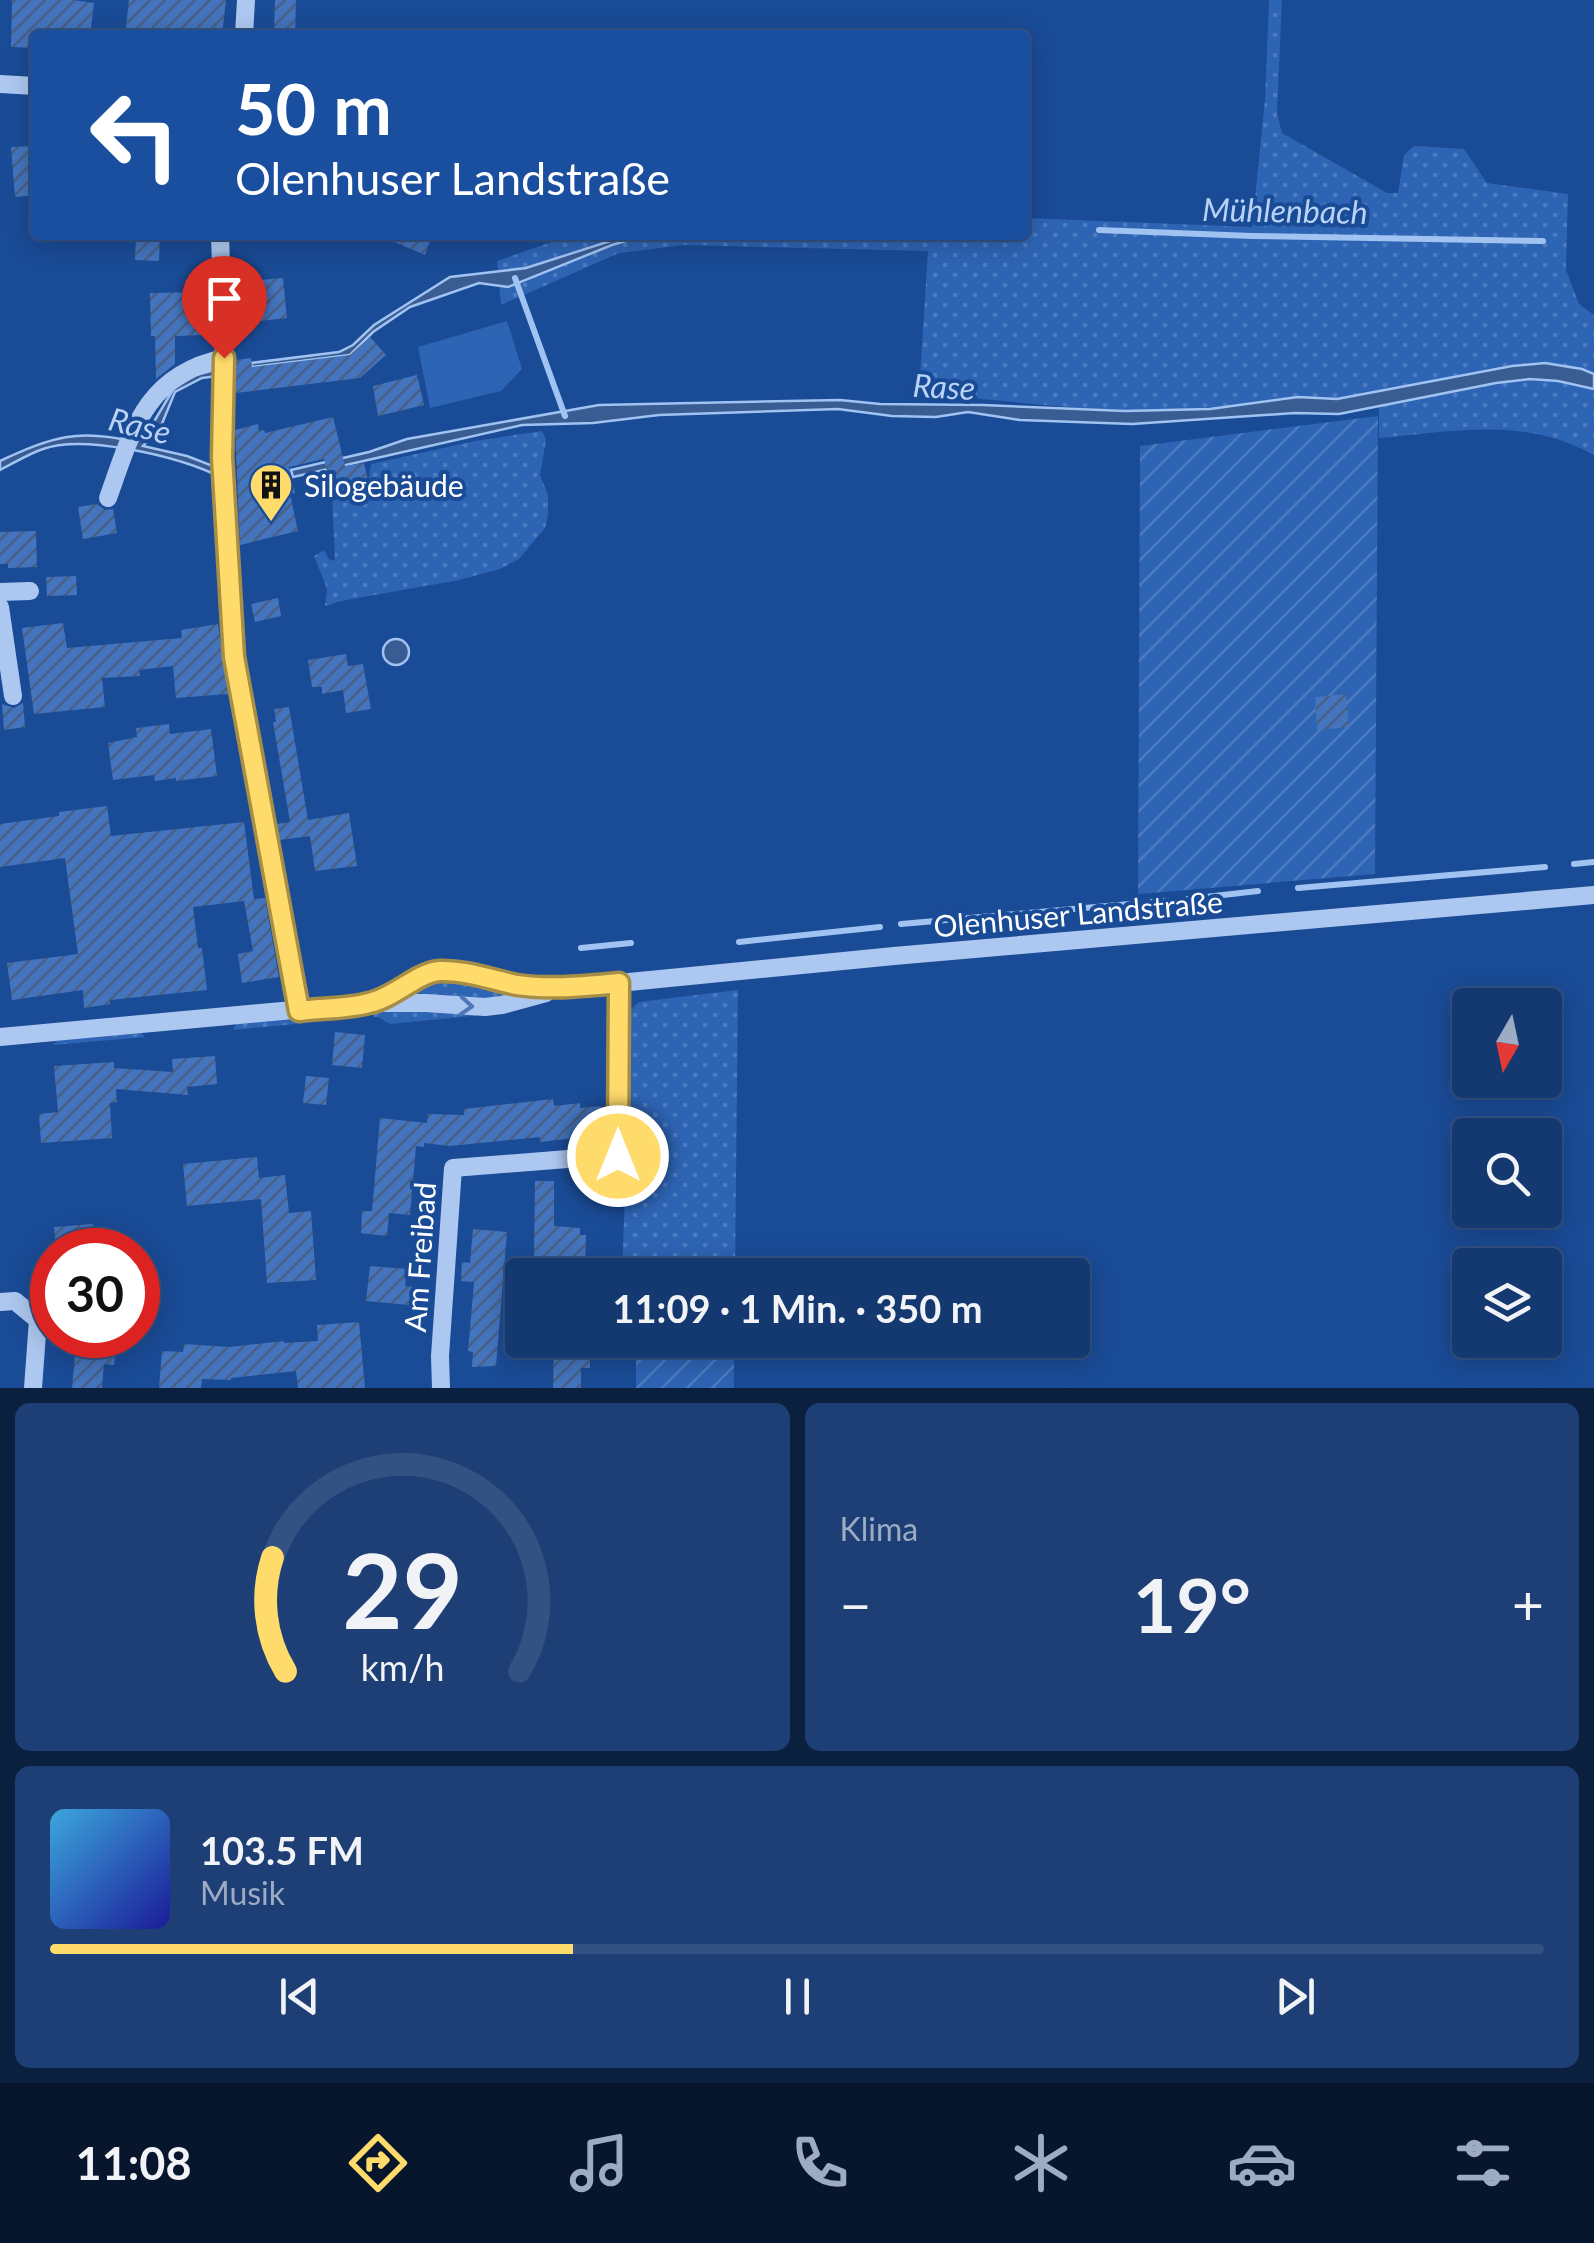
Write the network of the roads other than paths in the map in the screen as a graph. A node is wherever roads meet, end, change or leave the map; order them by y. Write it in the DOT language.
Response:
graph roads {
  1 [pos="246,0"];
  2 [pos="244,30"];
  3 [pos="0,84"];
  4 [pos="30,86"];
  5 [pos="220,240"];
  6 [pos="224,367"];
  7 [pos="108,498"];
  8 [pos="30,590"];
  9 [pos="0,592"];
  10 [pos="0,607"];
  11 [pos="12,696"];
  12 [pos="1594,895"];
  13 [pos="619,983"];
  14 [pos="568,988"];
  15 [pos="369,1004"];
  16 [pos="299,1011"];
  17 [pos="0,1037"];
  18 [pos="0,1302"];
  19 [pos="34,1388"];
  20 [pos="441,1388"];
  1 -- 2 [label="street"];
  3 -- 4 [label="street"];
  5 -- 6 [label="street"];
  6 -- 7 [label="street"];
  6 -- 16 [label="street"];
  8 -- 9 [label="street"];
  10 -- 11 [label="street"];
  12 -- 13 [label="street, Olenhuser Landstraße"];
  13 -- 14 [label="street, Olenhuser Landstraße"];
  13 -- 20 [label="street, Am Freibad"];
  15 -- 14 [label="street, Olenhuser Landstraße, one-way"];
  14 -- 15 [label="street, Olenhuser Landstraße"];
  15 -- 16 [label="street, Olenhuser Landstraße"];
  16 -- 17 [label="street, Olenhuser Landstraße"];
  18 -- 19 [label="street"];
}
